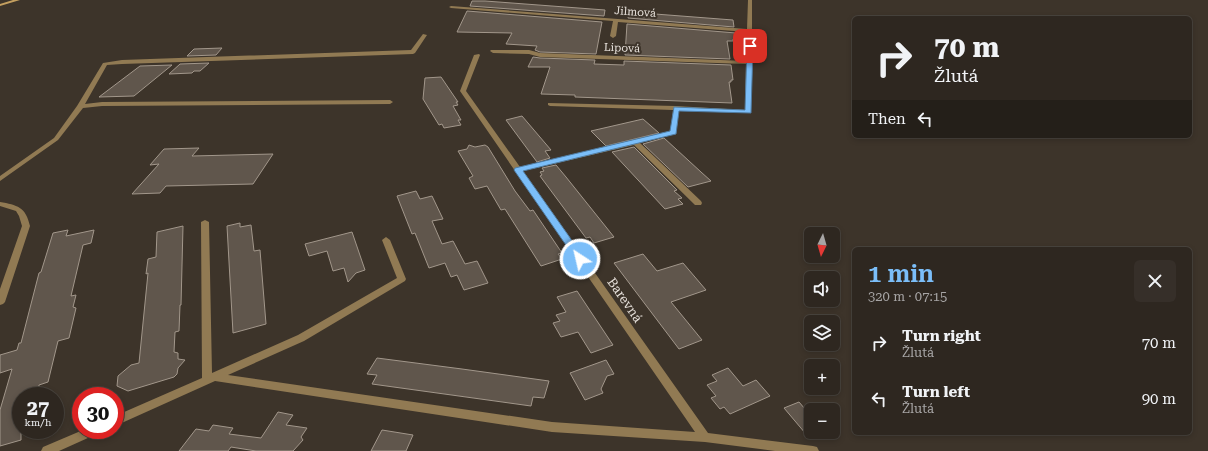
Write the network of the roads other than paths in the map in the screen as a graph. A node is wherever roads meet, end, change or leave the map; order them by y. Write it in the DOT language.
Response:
graph roads {
  1 [pos="18,0"];
  2 [pos="750,0"];
  3 [pos="0,5"];
  4 [pos="451,8"];
  5 [pos="616,20"];
  6 [pos="750,31"];
  7 [pos="425,35"];
  8 [pos="613,36"];
  9 [pos="493,51"];
  10 [pos="477,55"];
  11 [pos="750,63"];
  12 [pos="390,102"];
  13 [pos="550,104"];
  14 [pos="81,106"];
  15 [pos="676,108"];
  16 [pos="635,142"];
  17 [pos="518,170"];
  18 [pos="0,179"];
  19 [pos="698,203"];
  20 [pos="0,204"];
  21 [pos="205,222"];
  22 [pos="386,240"];
  23 [pos="0,302"];
  24 [pos="211,379"];
  25 [pos="124,417"];
  26 [pos="705,437"];
  27 [pos="74,439"];
  28 [pos="47,451"];
  29 [pos="813,451"];
  1 -- 3 [label="main road"];
  2 -- 6 [label="street"];
  4 -- 5 [label="street, Jilmová"];
  5 -- 6 [label="street, Jilmová"];
  5 -- 8 [label="street"];
  6 -- 11 [label="street"];
  7 -- 14 [label="street"];
  9 -- 11 [label="street, Lipová"];
  10 -- 17 [label="street, Barevná"];
  11 -- 15 [label="street"];
  12 -- 14 [label="street"];
  13 -- 15 [label="street"];
  14 -- 18 [label="street"];
  15 -- 16 [label="street"];
  16 -- 17 [label="street"];
  16 -- 19 [label="street"];
  17 -- 26 [label="street, Barevná"];
  20 -- 23 [label="street"];
  21 -- 24 [label="street"];
  22 -- 24 [label="street"];
  24 -- 25 [label="street"];
  24 -- 26 [label="street"];
  26 -- 29 [label="street"];
  27 -- 28 [label="street"];
}
